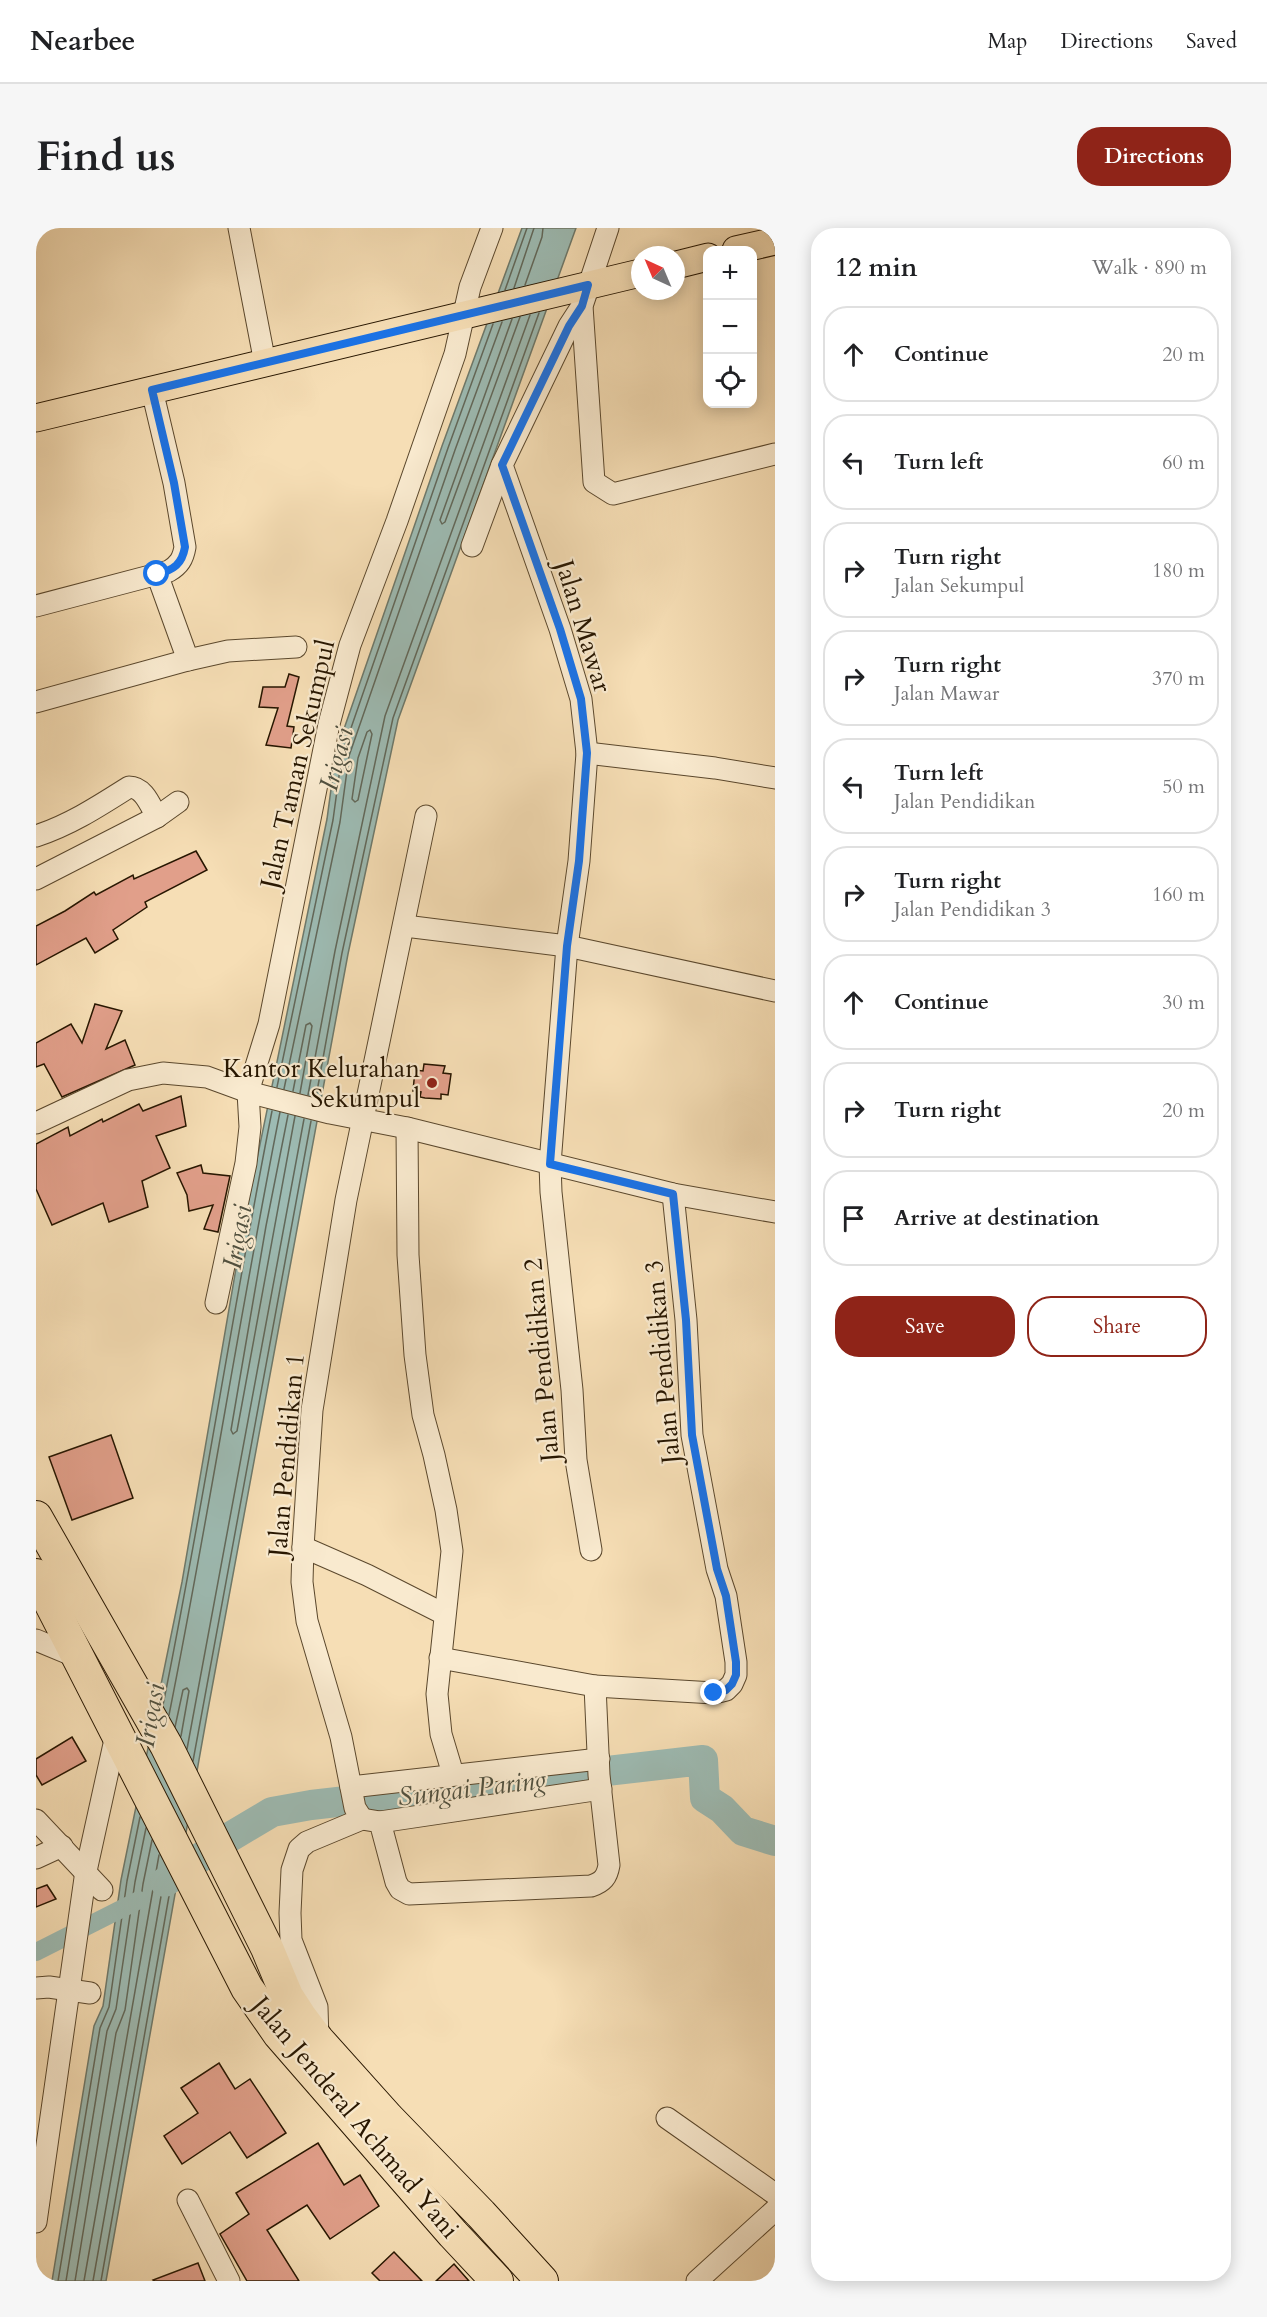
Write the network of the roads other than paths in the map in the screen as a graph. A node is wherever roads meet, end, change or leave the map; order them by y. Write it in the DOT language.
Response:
graph roads {
  1 [pos="239,228"];
  2 [pos="492,228"];
  3 [pos="608,228"];
  4 [pos="775,241"];
  5 [pos="753,246"];
  6 [pos="703,258"];
  7 [pos="685,263"];
  8 [pos="631,276"];
  9 [pos="578,295"];
  10 [pos="474,314"];
  11 [pos="265,363"];
  12 [pos="152,390"];
  13 [pos="36,417"];
  14 [pos="775,454"];
  15 [pos="502,465"];
  16 [pos="472,546"];
  17 [pos="157,574"];
  18 [pos="36,606"];
  19 [pos="296,647"];
  20 [pos="188,660"];
  21 [pos="36,702"];
  22 [pos="587,753"];
  23 [pos="775,778"];
  24 [pos="178,802"];
  25 [pos="426,816"];
  26 [pos="157,817"];
  27 [pos="36,836"];
  28 [pos="36,879"];
  29 [pos="405,926"];
  30 [pos="567,946"];
  31 [pos="775,991"];
  32 [pos="256,1094"];
  33 [pos="362,1118"];
  34 [pos="36,1123"];
  35 [pos="407,1128"];
  36 [pos="550,1164"];
  37 [pos="673,1194"];
  38 [pos="775,1212"];
  39 [pos="216,1303"];
  40 [pos="36,1517"];
  41 [pos="303,1547"];
  42 [pos="591,1550"];
  43 [pos="36,1575"];
  44 [pos="444,1614"];
  45 [pos="36,1640"];
  46 [pos="77,1657"];
  47 [pos="440,1658"];
  48 [pos="595,1686"];
  49 [pos="116,1735"];
  50 [pos="600,1772"];
  51 [pos="453,1774"];
  52 [pos="360,1806"];
  53 [pos="36,1820"];
  54 [pos="62,1846"];
  55 [pos="36,1858"];
  56 [pos="86,1871"];
  57 [pos="102,1890"];
  58 [pos="36,1988"];
  59 [pos="69,1990"];
  60 [pos="90,1993"];
  61 [pos="318,2040"];
  62 [pos="667,2118"];
  63 [pos="775,2194"];
  64 [pos="188,2200"];
  65 [pos="775,2210"];
  66 [pos="36,2222"];
  67 [pos="229,2281"];
  68 [pos="497,2281"];
  69 [pos="542,2281"];
  70 [pos="697,2281"];
  1 -- 11 [label="street"];
  2 -- 10 [label="street, Jalan Taman Sekumpul"];
  3 -- 9 [label="street"];
  4 -- 5 [label="main road"];
  6 -- 7 [label="main road"];
  8 -- 9 [label="main road"];
  9 -- 10 [label="main road"];
  9 -- 14 [label="street"];
  9 -- 15 [label="street"];
  10 -- 11 [label="main road"];
  10 -- 32 [label="street, Jalan Taman Sekumpul"];
  11 -- 12 [label="main road"];
  12 -- 13 [label="main road"];
  12 -- 17 [label="street"];
  15 -- 16 [label="street"];
  15 -- 22 [label="street, Jalan Mawar"];
  17 -- 18 [label="street"];
  17 -- 20 [label="street"];
  19 -- 20 [label="street"];
  20 -- 21 [label="street"];
  22 -- 23 [label="street"];
  22 -- 30 [label="street, Jalan Mawar"];
  24 -- 26 [label="street"];
  25 -- 29 [label="street, Jalan Pendidikan 1"];
  26 -- 27 [label="street"];
  26 -- 28 [label="street"];
  29 -- 30 [label="street"];
  29 -- 33 [label="street, Jalan Pendidikan 1"];
  30 -- 31 [label="street"];
  30 -- 36 [label="street, Jalan Mawar"];
  32 -- 33 [label="street"];
  32 -- 34 [label="street"];
  32 -- 39 [label="street"];
  33 -- 35 [label="street"];
  33 -- 41 [label="street, Jalan Pendidikan 1"];
  35 -- 36 [label="street"];
  35 -- 44 [label="street"];
  36 -- 37 [label="street"];
  36 -- 42 [label="street, Jalan Pendidikan 2"];
  37 -- 38 [label="street"];
  37 -- 48 [label="street, Jalan Pendidikan 3"];
  40 -- 61 [label="highway, Jalan Jenderal Achmad Yani"];
  41 -- 44 [label="street"];
  41 -- 52 [label="street, Jalan Pendidikan 1"];
  43 -- 46 [label="highway, Jalan Jenderal Achmad Yani"];
  44 -- 47 [label="street"];
  45 -- 46 [label="street"];
  46 -- 49 [label="highway, Jalan Jenderal Achmad Yani"];
  47 -- 48 [label="street"];
  47 -- 51 [label="street"];
  48 -- 50 [label="street, Jalan Pendidikan 1"];
  49 -- 56 [label="street"];
  49 -- 68 [label="highway, Jalan Jenderal Achmad Yani"];
  50 -- 51 [label="street"];
  50 -- 52 [label="street"];
  50 -- 52 [label="street, Jalan Pendidikan 1"];
  51 -- 52 [label="street"];
  52 -- 61 [label="street"];
  53 -- 54 [label="street"];
  54 -- 55 [label="street"];
  54 -- 56 [label="street"];
  56 -- 57 [label="street"];
  56 -- 59 [label="street"];
  58 -- 59 [label="street"];
  59 -- 60 [label="street"];
  59 -- 66 [label="street"];
  61 -- 69 [label="highway, Jalan Jenderal Achmad Yani"];
  62 -- 63 [label="street"];
  64 -- 67 [label="street"];
  65 -- 70 [label="street"];
}
